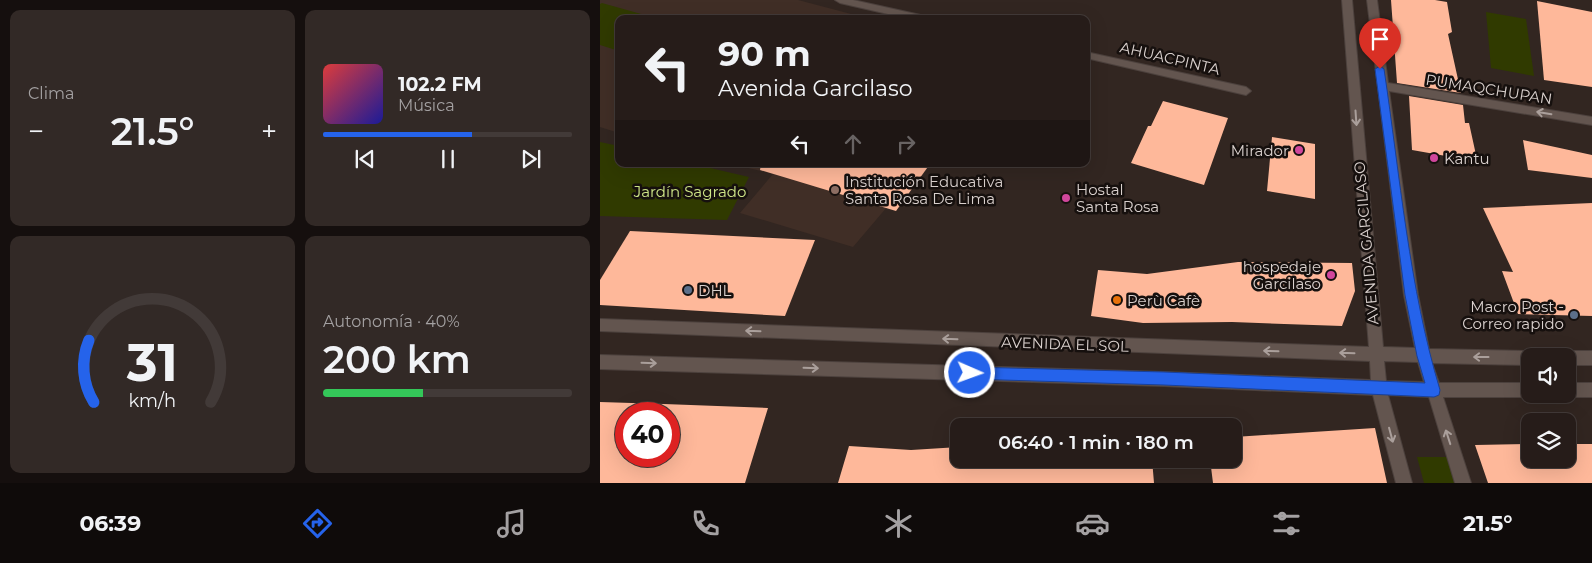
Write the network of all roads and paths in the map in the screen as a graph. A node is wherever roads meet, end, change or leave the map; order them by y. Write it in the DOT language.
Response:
graph roads {
  1 [pos="840,0"];
  2 [pos="1348,0"];
  3 [pos="1372,0"];
  4 [pos="906,15"];
  5 [pos="1090,56"];
  6 [pos="1382,86"];
  7 [pos="1246,91"];
  8 [pos="1592,121"];
  9 [pos="600,325"];
  10 [pos="1375,354"];
  11 [pos="1424,356"];
  12 [pos="1521,358"];
  13 [pos="1576,358"];
  14 [pos="1592,358"];
  15 [pos="600,362"];
  16 [pos="1379,388"];
  17 [pos="1434,390"];
  18 [pos="1521,390"];
  19 [pos="1576,390"];
  20 [pos="1592,390"];
  21 [pos="1404,483"];
  22 [pos="1463,483"];
  1 -- 4 [label="street"];
  2 -- 10 [label="street, AVENIDA GARCILASO, one-way"];
  3 -- 6 [label="street"];
  5 -- 7 [label="street, AHUACPINTA"];
  8 -- 6 [label="street, PUMAQCHUPAN, one-way"];
  6 -- 11 [label="street"];
  10 -- 9 [label="street, AVENIDA EL SOL, one-way"];
  10 -- 11 [label="street, AVENIDA EL SOL"];
  10 -- 16 [label="street, AVENIDA GARCILASO"];
  12 -- 11 [label="street, AVENIDA EL SOL, one-way"];
  11 -- 17 [label="street"];
  13 -- 14 [label="street"];
  15 -- 16 [label="street, AVENIDA EL SOL, one-way"];
  16 -- 17 [label="street, AVENIDA EL SOL"];
  16 -- 21 [label="street, AVENIDA GARCILASO, one-way"];
  17 -- 18 [label="street, AVENIDA EL SOL"];
  22 -- 17 [label="street, one-way"];
  19 -- 20 [label="street"];
}
